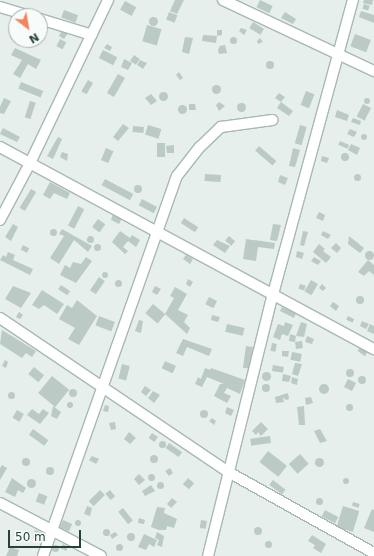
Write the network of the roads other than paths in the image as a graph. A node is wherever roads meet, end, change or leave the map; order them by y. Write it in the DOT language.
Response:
graph roads {
  1 [pos="108,0"];
  2 [pos="223,0"];
  3 [pos="353,0"];
  4 [pos="48,21"];
  5 [pos="92,35"];
  6 [pos="339,54"];
  7 [pos="374,71"];
  8 [pos="273,120"];
  9 [pos="0,147"];
  10 [pos="30,163"];
  11 [pos="0,220"];
  12 [pos="156,231"];
  13 [pos="273,294"];
  14 [pos="0,318"];
  15 [pos="374,349"];
  16 [pos="101,386"];
  17 [pos="230,473"];
  18 [pos="0,503"];
  19 [pos="51,529"];
  20 [pos="374,553"];
  21 [pos="43,556"];
  22 [pos="101,556"];
  23 [pos="208,556"];
  1 -- 5 [label="street"];
  2 -- 6 [label="street"];
  3 -- 6 [label="street"];
  4 -- 5 [label="street"];
  5 -- 10 [label="street"];
  6 -- 7 [label="street"];
  6 -- 13 [label="street"];
  8 -- 12 [label="street"];
  9 -- 10 [label="street"];
  10 -- 11 [label="street"];
  10 -- 12 [label="street"];
  12 -- 13 [label="street"];
  12 -- 16 [label="street"];
  13 -- 15 [label="street"];
  13 -- 17 [label="street"];
  14 -- 16 [label="street"];
  16 -- 17 [label="street"];
  16 -- 19 [label="street"];
  17 -- 20 [label="street"];
  17 -- 23 [label="street"];
  18 -- 19 [label="street"];
  19 -- 21 [label="street"];
  19 -- 22 [label="street"];
}
